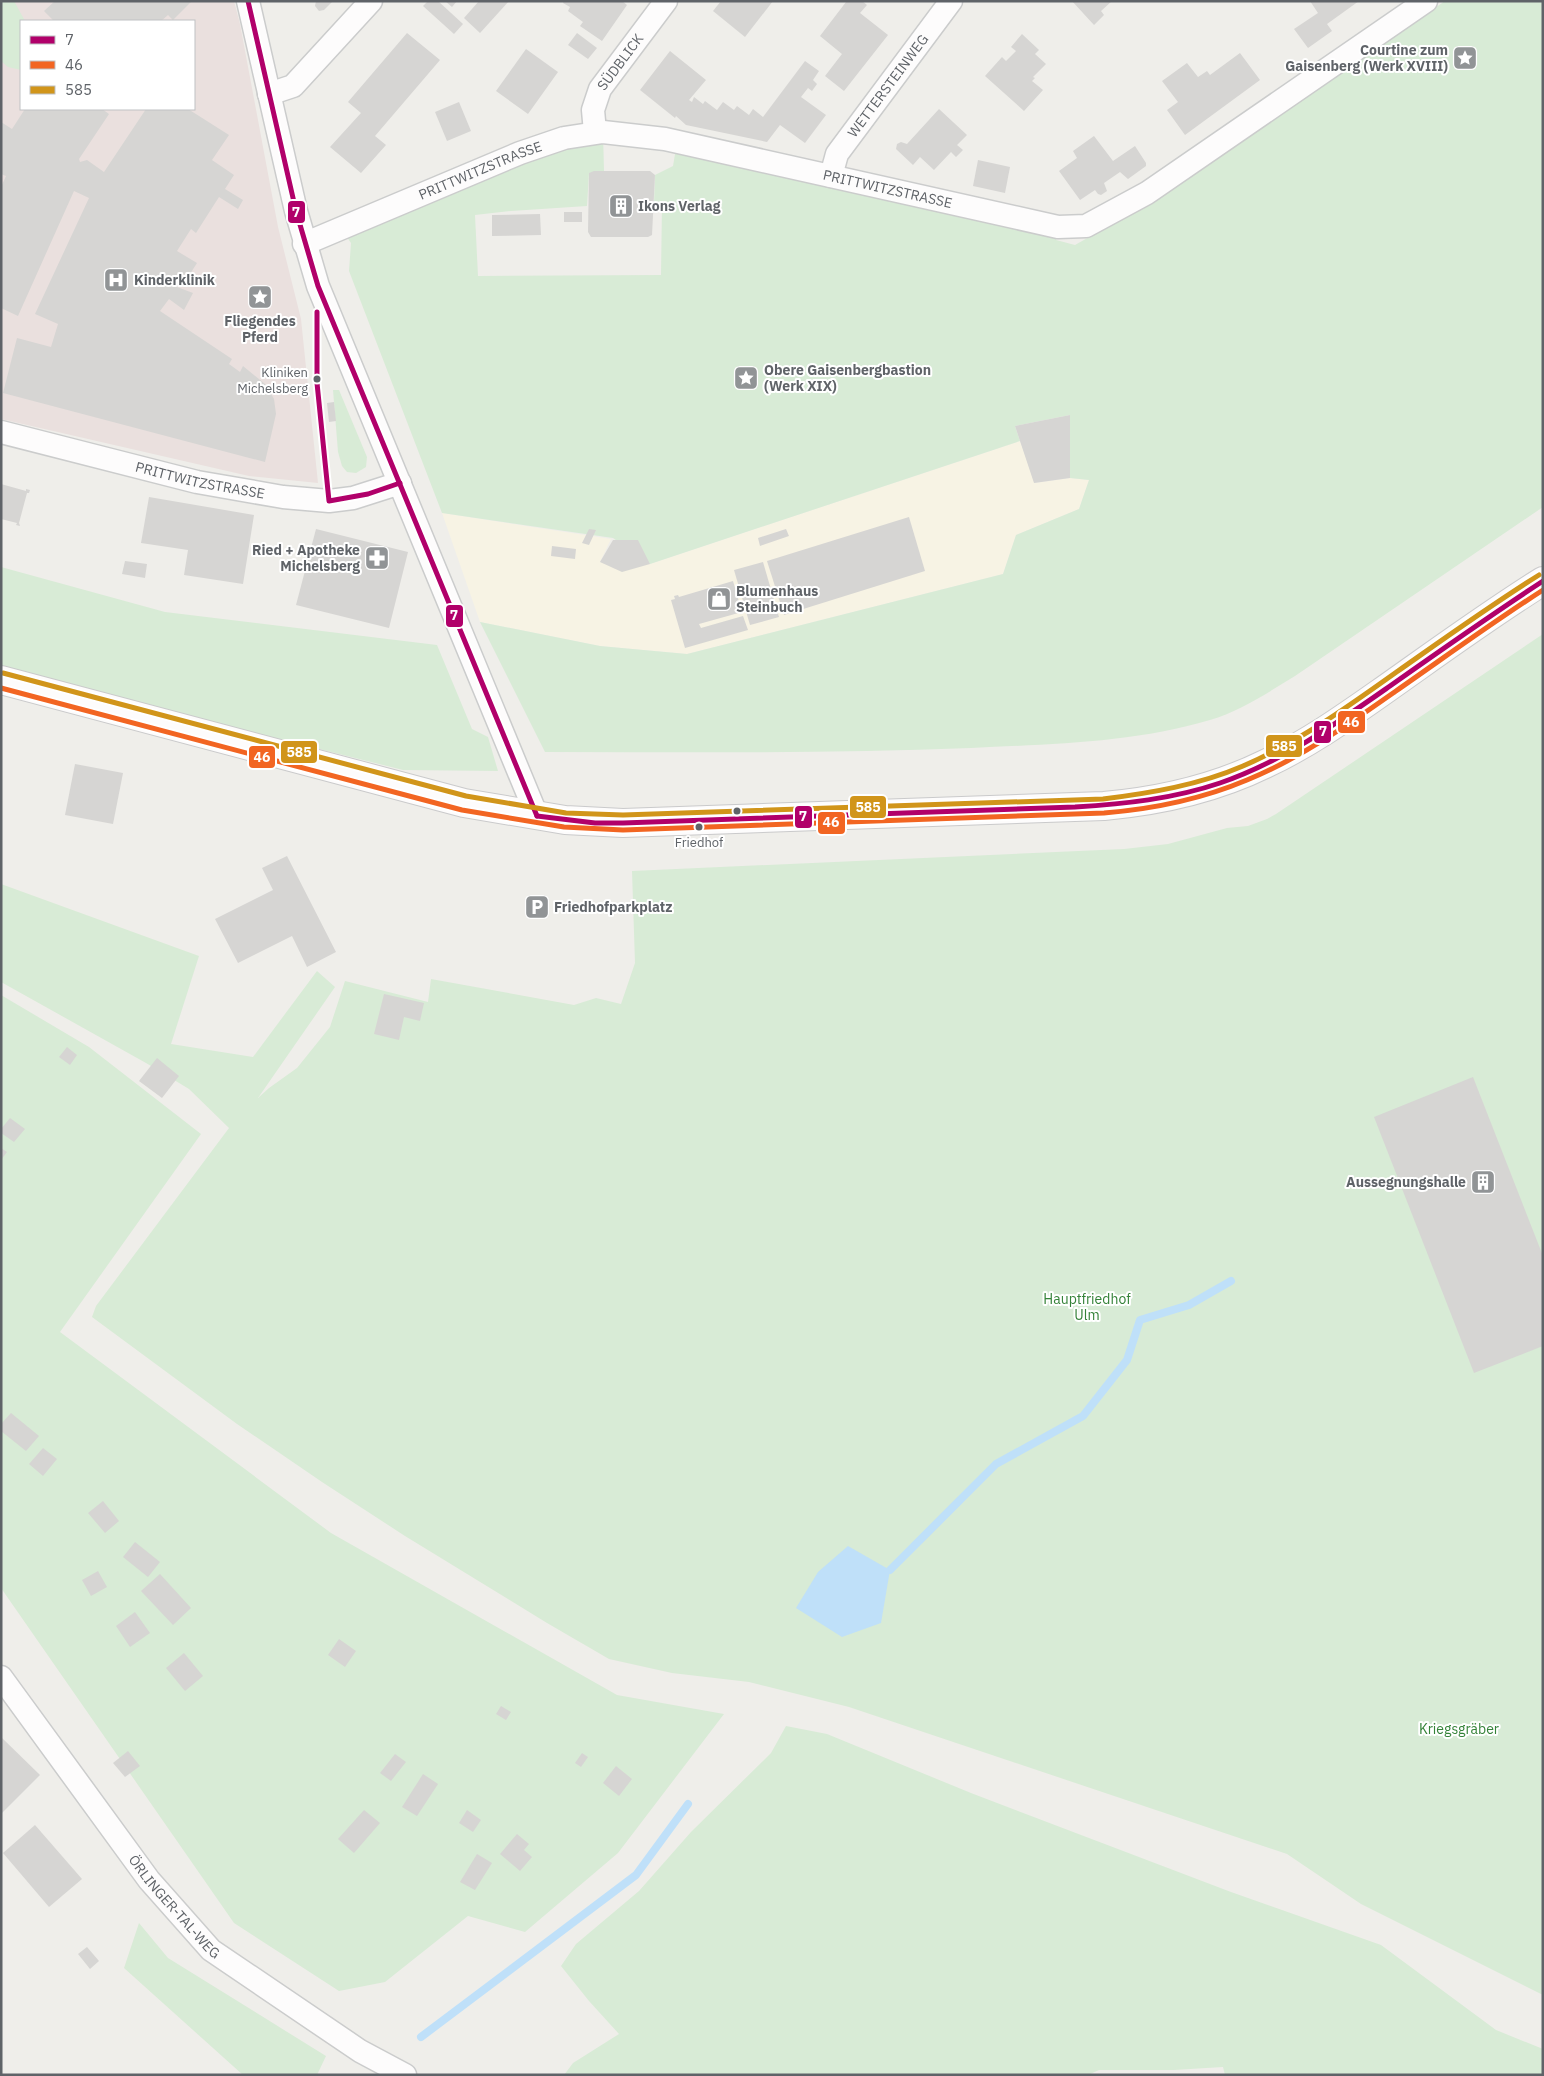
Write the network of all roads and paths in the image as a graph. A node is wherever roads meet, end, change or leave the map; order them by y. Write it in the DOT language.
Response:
graph roads {
  1 [pos="248,1"];
  2 [pos="371,1"];
  3 [pos="666,1"];
  4 [pos="952,1"];
  5 [pos="1426,1"];
  6 [pos="269,94"];
  7 [pos="595,132"];
  8 [pos="831,176"];
  9 [pos="304,244"];
  10 [pos="1,432"];
  11 [pos="400,483"];
  12 [pos="1543,581"];
  13 [pos="1,680"];
  14 [pos="537,816"];
  15 [pos="1,1677"];
  16 [pos="405,2075"];
  1 -- 6 [label="street"];
  2 -- 6 [label="street"];
  3 -- 7 [label="street, SÜDBLICK"];
  4 -- 8 [label="street, WETTERSTEINWEG"];
  5 -- 8 [label="street, PRITTWITZSTRASSE"];
  6 -- 9 [label="street"];
  7 -- 8 [label="street, PRITTWITZSTRASSE"];
  7 -- 9 [label="street, PRITTWITZSTRASSE"];
  9 -- 11 [label="street"];
  10 -- 11 [label="street, PRITTWITZSTRASSE"];
  11 -- 14 [label="street"];
  12 -- 14 [label="main road"];
  13 -- 14 [label="main road"];
  15 -- 16 [label="street, ÖRLINGER-TAL-WEG"];
}
